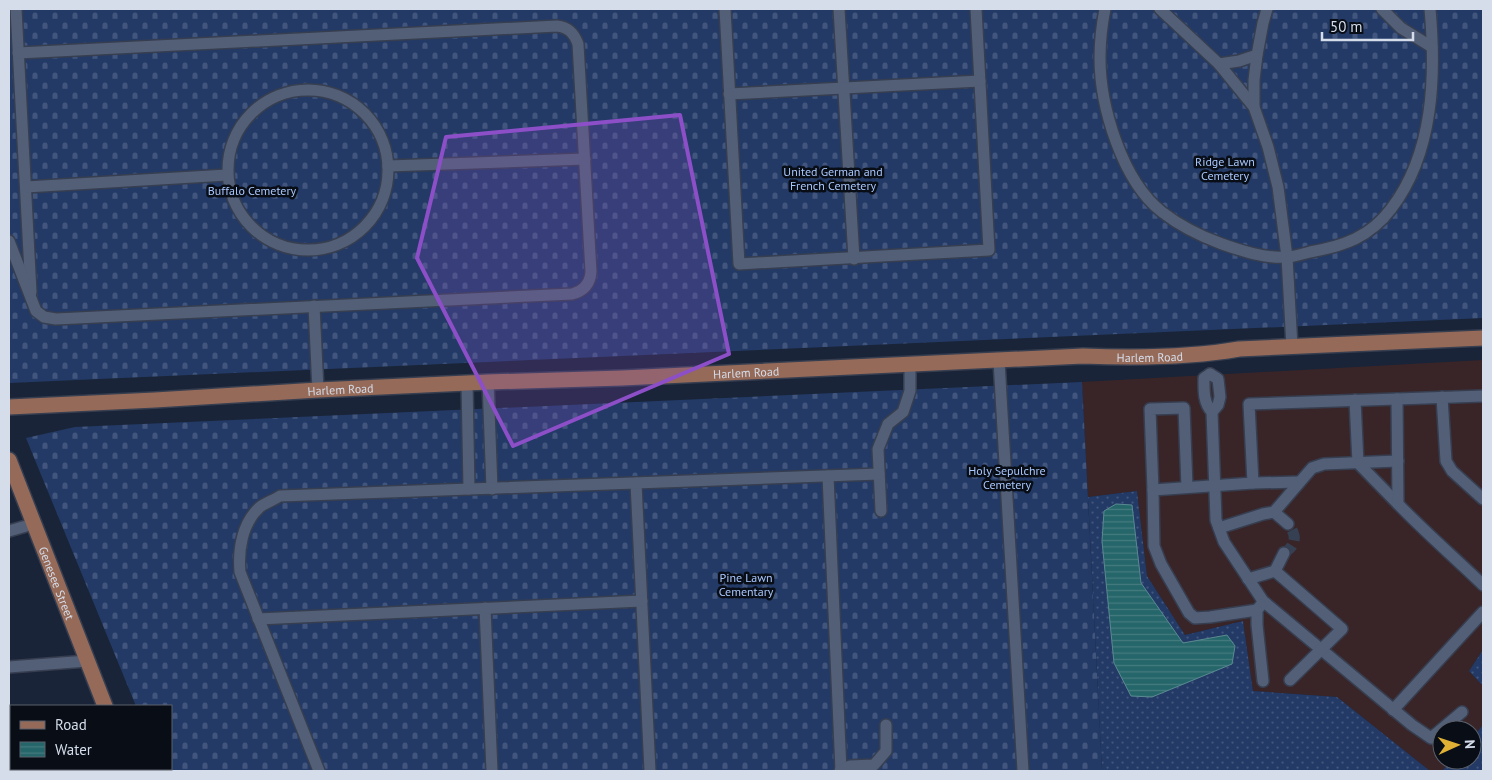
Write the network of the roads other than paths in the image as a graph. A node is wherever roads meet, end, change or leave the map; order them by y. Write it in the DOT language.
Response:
graph roads {
  1 [pos="16,9"];
  2 [pos="725,9"];
  3 [pos="839,9"];
  4 [pos="976,9"];
  5 [pos="1105,9"];
  6 [pos="1160,9"];
  7 [pos="1267,9"];
  8 [pos="1382,9"];
  9 [pos="1430,9"];
  10 [pos="1432,47"];
  11 [pos="18,53"];
  12 [pos="1257,55"];
  13 [pos="1219,64"];
  14 [pos="980,81"];
  15 [pos="843,89"];
  16 [pos="729,94"];
  17 [pos="1254,107"];
  18 [pos="584,159"];
  19 [pos="388,166"];
  20 [pos="228,175"];
  21 [pos="26,186"];
  22 [pos="9,241"];
  23 [pos="1287,257"];
  24 [pos="854,258"];
  25 [pos="32,301"];
  26 [pos="314,306"];
  27 [pos="1483,338"];
  28 [pos="1292,347"];
  29 [pos="1209,354"];
  30 [pos="999,361"];
  31 [pos="910,364"];
  32 [pos="488,382"];
  33 [pos="467,383"];
  34 [pos="318,390"];
  35 [pos="1483,396"];
  36 [pos="1442,397"];
  37 [pos="1397,399"];
  38 [pos="1356,400"];
  39 [pos="9,407"];
  40 [pos="9,460"];
  41 [pos="1398,461"];
  42 [pos="1358,463"];
  43 [pos="879,474"];
  44 [pos="828,476"];
  45 [pos="1299,482"];
  46 [pos="636,483"];
  47 [pos="1253,483"];
  48 [pos="1215,485"];
  49 [pos="1187,487"];
  50 [pos="1478,488"];
  51 [pos="469,489"];
  52 [pos="492,489"];
  53 [pos="1153,490"];
  54 [pos="1483,499"];
  55 [pos="1398,504"];
  56 [pos="881,511"];
  57 [pos="1274,512"];
  58 [pos="33,524"];
  59 [pos="1288,524"];
  60 [pos="1219,528"];
  61 [pos="9,530"];
  62 [pos="1284,553"];
  63 [pos="1275,571"];
  64 [pos="1248,579"];
  65 [pos="1483,585"];
  66 [pos="642,601"];
  67 [pos="1260,606"];
  68 [pos="485,608"];
  69 [pos="1483,612"];
  70 [pos="258,619"];
  71 [pos="1322,650"];
  72 [pos="87,661"];
  73 [pos="9,667"];
  74 [pos="1290,680"];
  75 [pos="1263,681"];
  76 [pos="105,705"];
  77 [pos="1393,710"];
  78 [pos="1462,712"];
  79 [pos="886,725"];
  80 [pos="319,771"];
  81 [pos="492,771"];
  82 [pos="650,771"];
  83 [pos="841,771"];
  84 [pos="1024,771"];
  1 -- 11 [label="street"];
  2 -- 16 [label="street"];
  3 -- 15 [label="street"];
  4 -- 14 [label="street"];
  5 -- 23 [label="street"];
  6 -- 13 [label="street"];
  7 -- 12 [label="street"];
  8 -- 10 [label="street"];
  9 -- 10 [label="street"];
  10 -- 23 [label="street"];
  11 -- 18 [label="street"];
  11 -- 21 [label="street"];
  12 -- 13 [label="street"];
  12 -- 17 [label="street"];
  13 -- 17 [label="street"];
  14 -- 15 [label="street"];
  14 -- 24 [label="street"];
  15 -- 16 [label="street"];
  15 -- 24 [label="street"];
  16 -- 24 [label="street"];
  17 -- 23 [label="street"];
  18 -- 19 [label="street"];
  18 -- 26 [label="street"];
  19 -- 20 [label="street"];
  19 -- 20 [label="street"];
  20 -- 21 [label="street"];
  21 -- 25 [label="street"];
  22 -- 25 [label="street"];
  23 -- 28 [label="street"];
  25 -- 26 [label="street"];
  26 -- 34 [label="street"];
  27 -- 28 [label="main road, Harlem Road"];
  28 -- 29 [label="main road, Harlem Road"];
  29 -- 30 [label="main road, Harlem Road"];
  29 -- 48 [label="street"];
  30 -- 31 [label="main road, Harlem Road"];
  30 -- 84 [label="street"];
  31 -- 32 [label="main road, Harlem Road"];
  31 -- 43 [label="street"];
  32 -- 33 [label="main road, Harlem Road"];
  32 -- 52 [label="street"];
  33 -- 34 [label="main road, Harlem Road"];
  33 -- 51 [label="street"];
  34 -- 39 [label="main road, Harlem Road"];
  35 -- 36 [label="street"];
  36 -- 37 [label="street"];
  36 -- 50 [label="street"];
  37 -- 38 [label="street"];
  37 -- 41 [label="street"];
  38 -- 42 [label="street"];
  38 -- 47 [label="street"];
  40 -- 58 [label="main road, Genesee Street"];
  41 -- 42 [label="street"];
  41 -- 55 [label="street"];
  42 -- 45 [label="street"];
  42 -- 55 [label="street"];
  43 -- 44 [label="street"];
  43 -- 56 [label="street"];
  44 -- 46 [label="street"];
  44 -- 83 [label="street"];
  45 -- 47 [label="street"];
  45 -- 57 [label="street"];
  46 -- 52 [label="street"];
  46 -- 66 [label="street"];
  47 -- 48 [label="street"];
  48 -- 49 [label="street"];
  48 -- 60 [label="street"];
  49 -- 53 [label="street"];
  49 -- 53 [label="street"];
  50 -- 54 [label="street"];
  51 -- 52 [label="street"];
  51 -- 70 [label="street"];
  53 -- 67 [label="street"];
  55 -- 65 [label="street"];
  57 -- 59 [label="street"];
  57 -- 60 [label="street"];
  58 -- 61 [label="street"];
  58 -- 72 [label="main road, Genesee Street"];
  60 -- 64 [label="street"];
  62 -- 63 [label="street"];
  63 -- 64 [label="street"];
  63 -- 71 [label="street"];
  64 -- 67 [label="street"];
  66 -- 68 [label="street"];
  66 -- 82 [label="street"];
  67 -- 71 [label="street"];
  67 -- 75 [label="street"];
  68 -- 70 [label="street"];
  68 -- 81 [label="street"];
  69 -- 77 [label="street"];
  70 -- 80 [label="street"];
  71 -- 74 [label="street"];
  71 -- 77 [label="street"];
  72 -- 73 [label="street"];
  72 -- 76 [label="main road, Genesee Street"];
  77 -- 78 [label="street"];
  79 -- 83 [label="street"];
}
